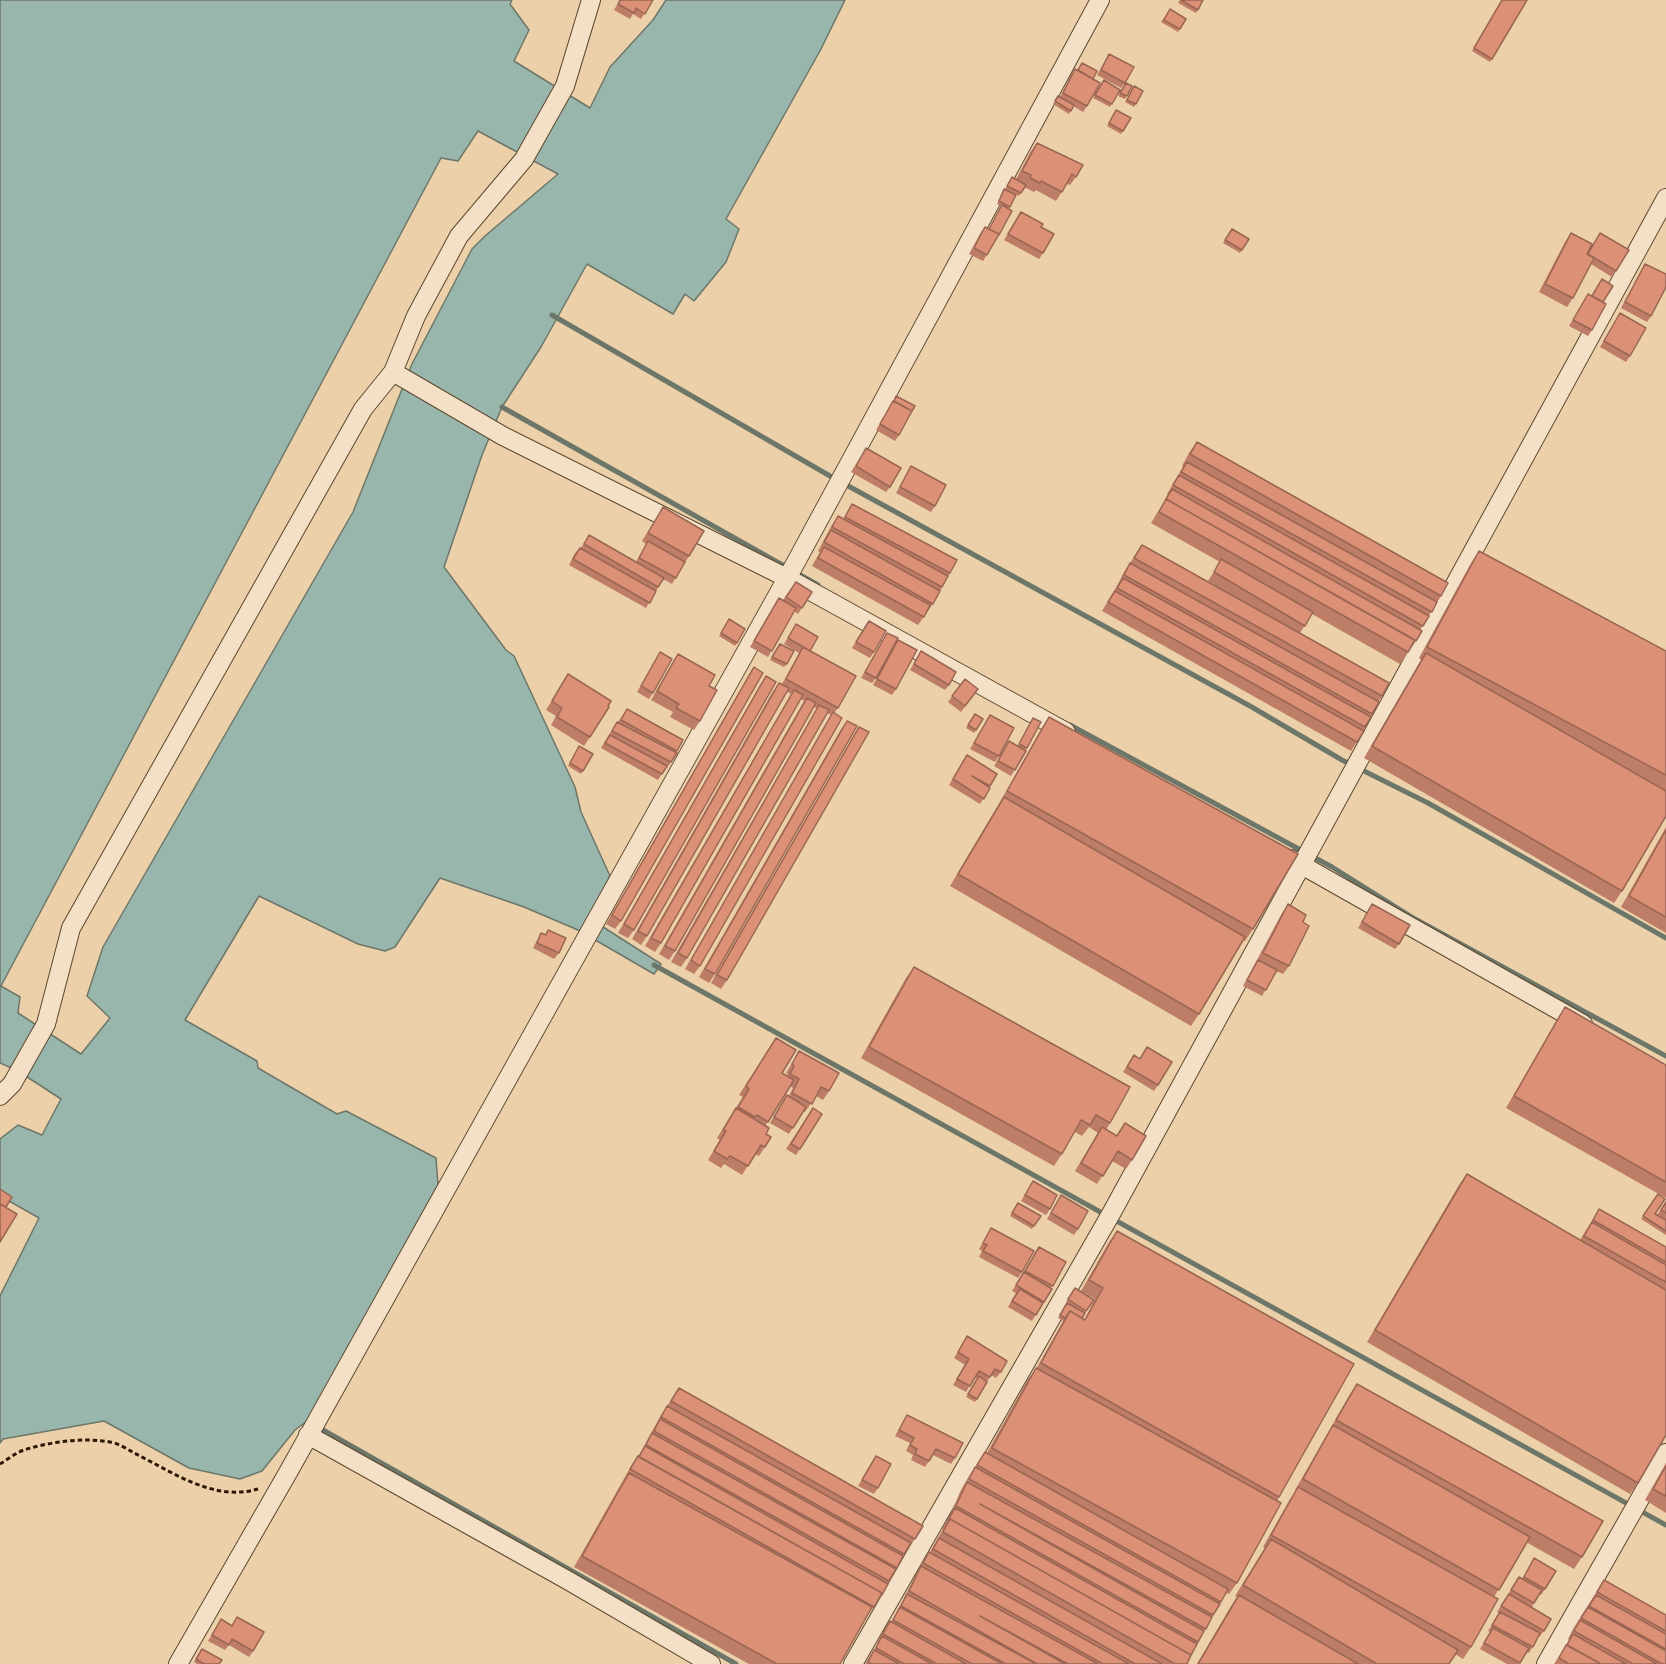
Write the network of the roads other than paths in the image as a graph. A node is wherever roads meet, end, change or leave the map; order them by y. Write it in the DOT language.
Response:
graph roads {
  1 [pos="591,0"];
  2 [pos="1100,0"];
  3 [pos="1666,198"];
  4 [pos="393,372"];
  5 [pos="791,570"];
  6 [pos="1084,741"];
  7 [pos="1271,847"];
  8 [pos="1306,858"];
  9 [pos="1597,1032"];
  10 [pos="0,1096"];
  11 [pos="312,1427"];
  12 [pos="1666,1454"];
  13 [pos="178,1664"];
  14 [pos="711,1664"];
  15 [pos="853,1664"];
  16 [pos="1546,1664"];
  1 -- 4 [label="street"];
  2 -- 5 [label="street"];
  3 -- 8 [label="street"];
  4 -- 5 [label="street"];
  4 -- 10 [label="street"];
  5 -- 6 [label="street"];
  5 -- 11 [label="street"];
  7 -- 8 [label="street"];
  8 -- 9 [label="street"];
  8 -- 15 [label="street"];
  11 -- 13 [label="street"];
  11 -- 14 [label="street"];
  12 -- 16 [label="street"];
}
